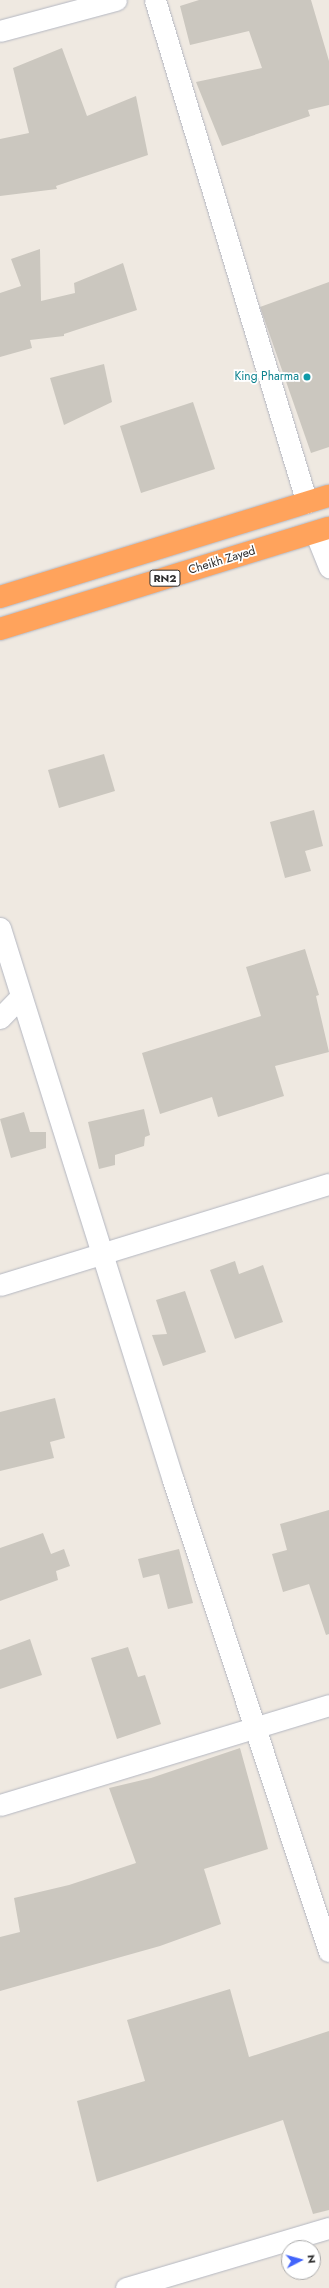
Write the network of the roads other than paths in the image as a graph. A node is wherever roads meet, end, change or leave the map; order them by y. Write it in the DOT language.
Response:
graph roads {
  1 [pos="116,0"];
  2 [pos="155,0"];
  3 [pos="0,31"];
  4 [pos="329,496"];
  5 [pos="307,503"];
  6 [pos="322,530"];
  7 [pos="329,567"];
  8 [pos="0,597"];
  9 [pos="0,629"];
  10 [pos="0,928"];
  11 [pos="21,996"];
  12 [pos="0,1018"];
  13 [pos="329,1184"];
  14 [pos="101,1255"];
  15 [pos="0,1285"];
  16 [pos="329,1705"];
  17 [pos="255,1728"];
  18 [pos="0,1805"];
  19 [pos="329,1951"];
  20 [pos="329,2228"];
  21 [pos="126,2288"];
  1 -- 3 [label="street"];
  2 -- 5 [label="street"];
  4 -- 5 [label="highway, RN2"];
  5 -- 8 [label="highway, RN2"];
  6 -- 7 [label="street"];
  6 -- 9 [label="highway, Cheikh Zayed / RN2"];
  10 -- 11 [label="street"];
  11 -- 12 [label="street"];
  11 -- 14 [label="street"];
  13 -- 14 [label="street"];
  14 -- 15 [label="street"];
  14 -- 17 [label="street"];
  16 -- 17 [label="street"];
  17 -- 18 [label="street"];
  17 -- 19 [label="street"];
  20 -- 21 [label="street"];
}
